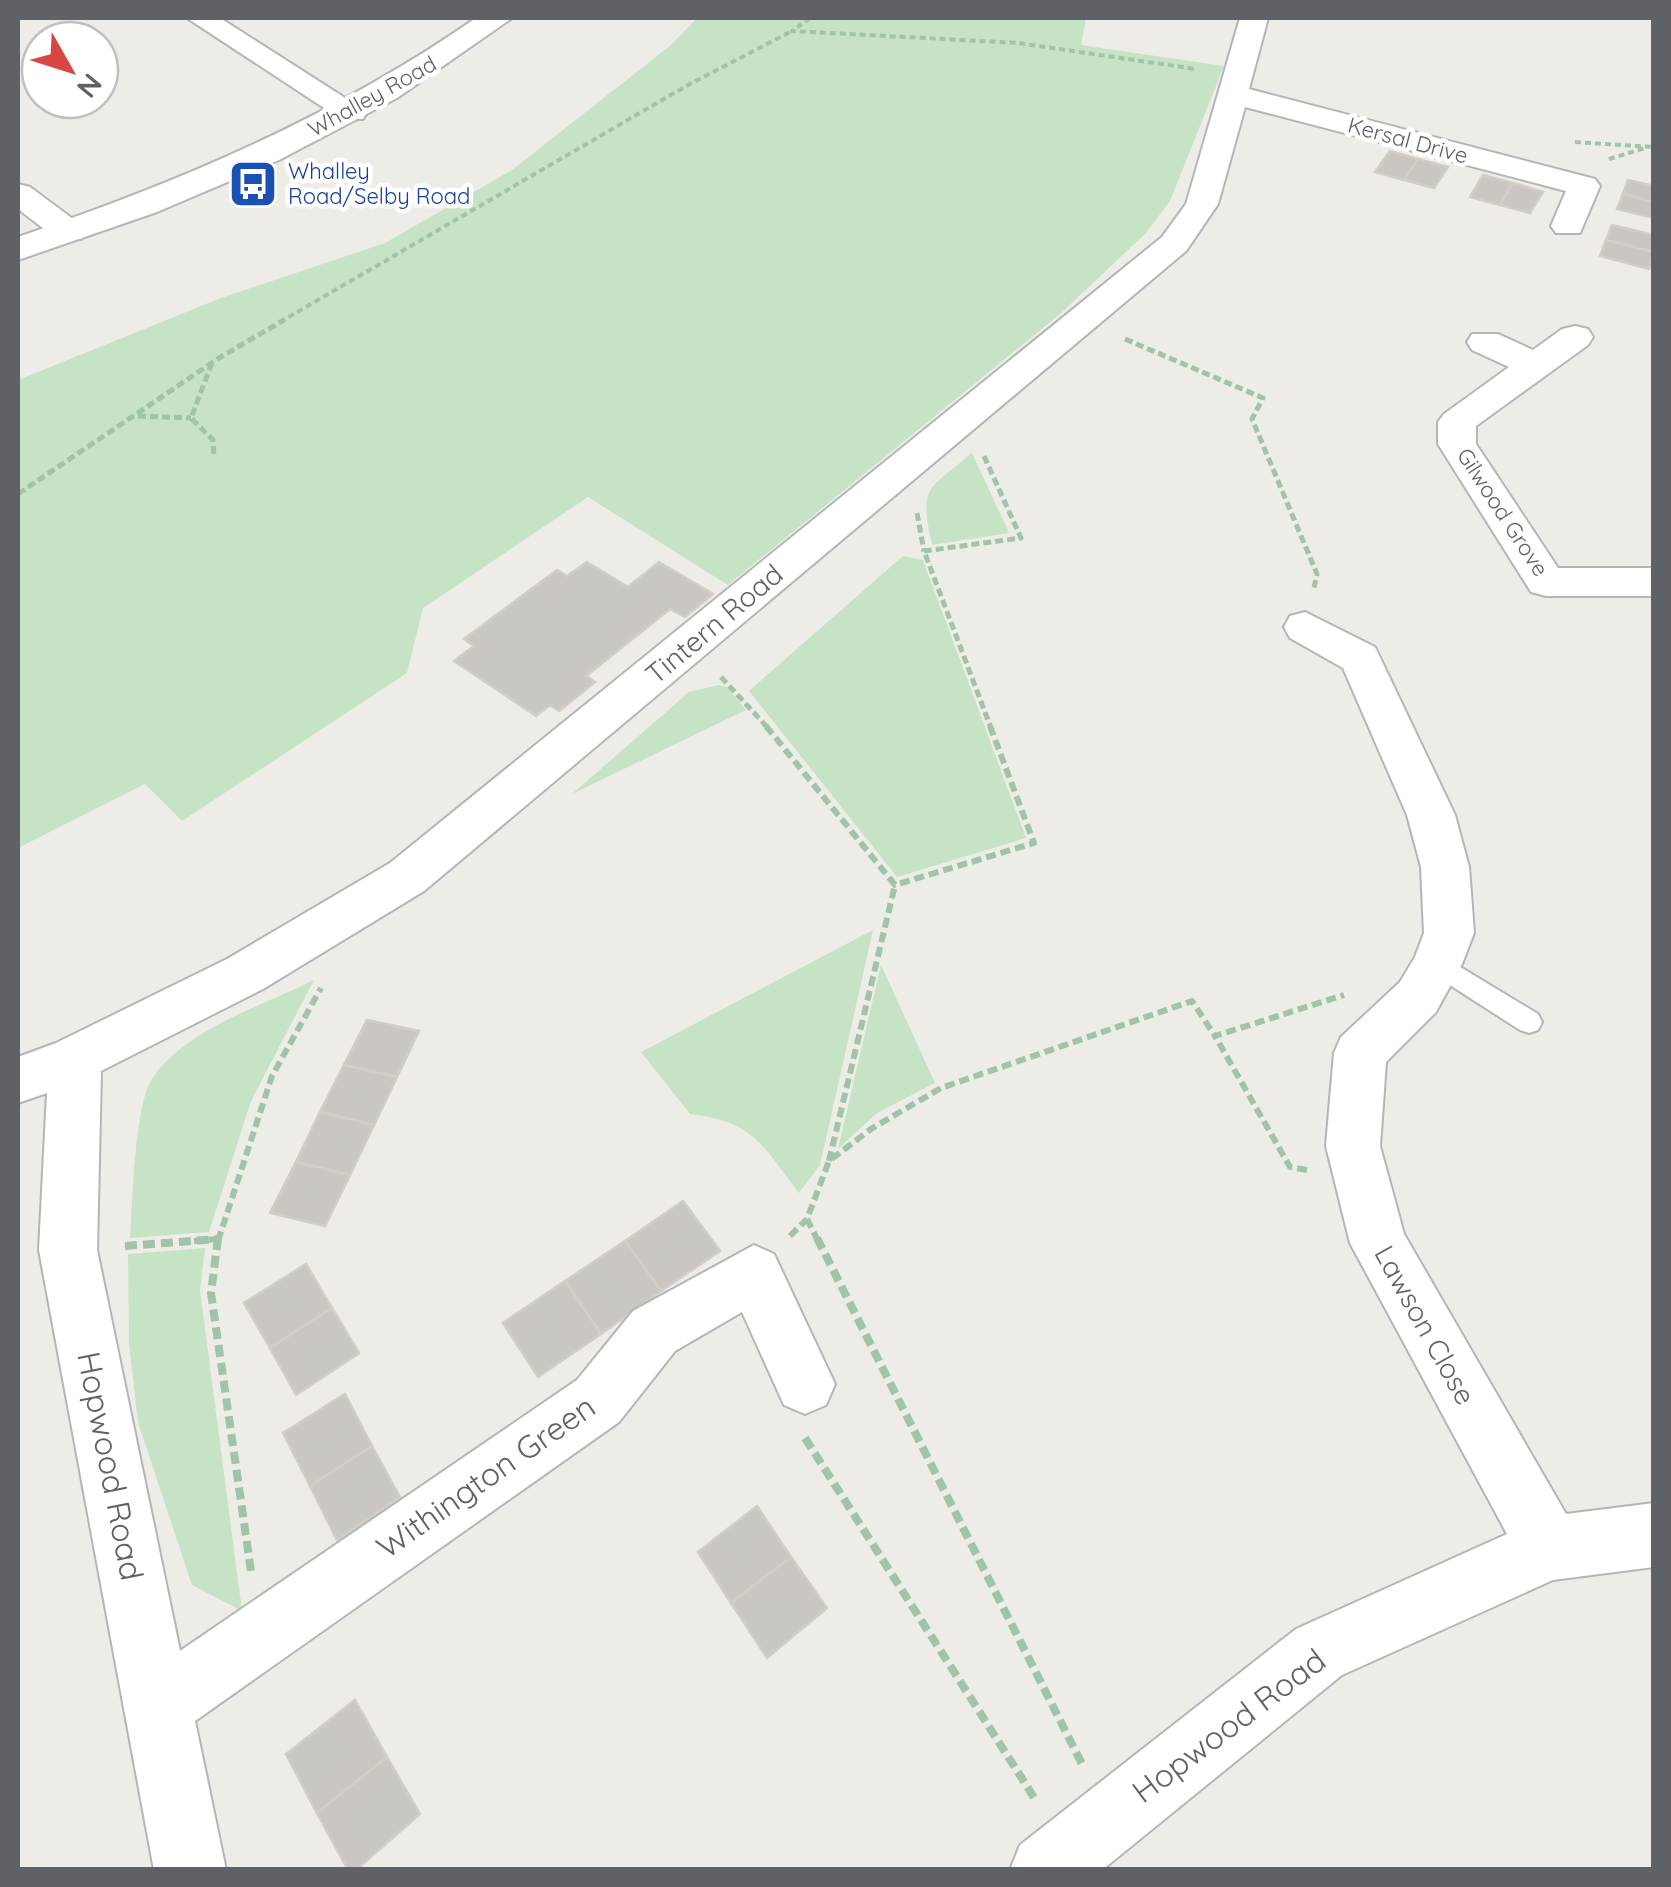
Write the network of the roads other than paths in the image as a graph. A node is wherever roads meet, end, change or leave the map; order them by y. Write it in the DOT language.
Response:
graph roads {
  1 [pos="201,18"];
  2 [pos="496,18"];
  3 [pos="1254,18"];
  4 [pos="1235,85"];
  5 [pos="352,112"];
  6 [pos="18,194"];
  7 [pos="1568,226"];
  8 [pos="68,232"];
  9 [pos="18,248"];
  10 [pos="1574,337"];
  11 [pos="1486,342"];
  12 [pos="1536,366"];
  13 [pos="1546,582"];
  14 [pos="1654,582"];
  15 [pos="1557,622"];
  16 [pos="1305,627"];
  17 [pos="1437,964"];
  18 [pos="1530,1022"];
  19 [pos="75,1059"];
  20 [pos="18,1080"];
  21 [pos="805,1384"];
  22 [pos="1654,1535"];
  23 [pos="1550,1548"];
  24 [pos="157,1706"];
  25 [pos="1074,1846"];
  26 [pos="190,1870"];
  1 -- 5 [label="street"];
  2 -- 5 [label="street, Whalley Road"];
  3 -- 4 [label="street, Tintern Road"];
  4 -- 7 [label="street, Kersal Drive"];
  4 -- 19 [label="street, Tintern Road"];
  5 -- 8 [label="street, Whalley Road"];
  6 -- 8 [label="street"];
  8 -- 9 [label="street, Whalley Road"];
  10 -- 12 [label="street, Gilwood Grove"];
  11 -- 12 [label="street"];
  12 -- 13 [label="street, Gilwood Grove"];
  13 -- 14 [label="street, Gilwood Grove"];
  13 -- 15 [label="street"];
  16 -- 17 [label="street, Lawson Close"];
  17 -- 18 [label="lane"];
  17 -- 23 [label="street, Lawson Close"];
  19 -- 20 [label="street, Tintern Road"];
  19 -- 24 [label="street, Hopwood Road"];
  21 -- 24 [label="street, Withington Green"];
  22 -- 23 [label="street, Hopwood Road"];
  23 -- 25 [label="street, Hopwood Road"];
  24 -- 26 [label="street, Hopwood Road"];
}
